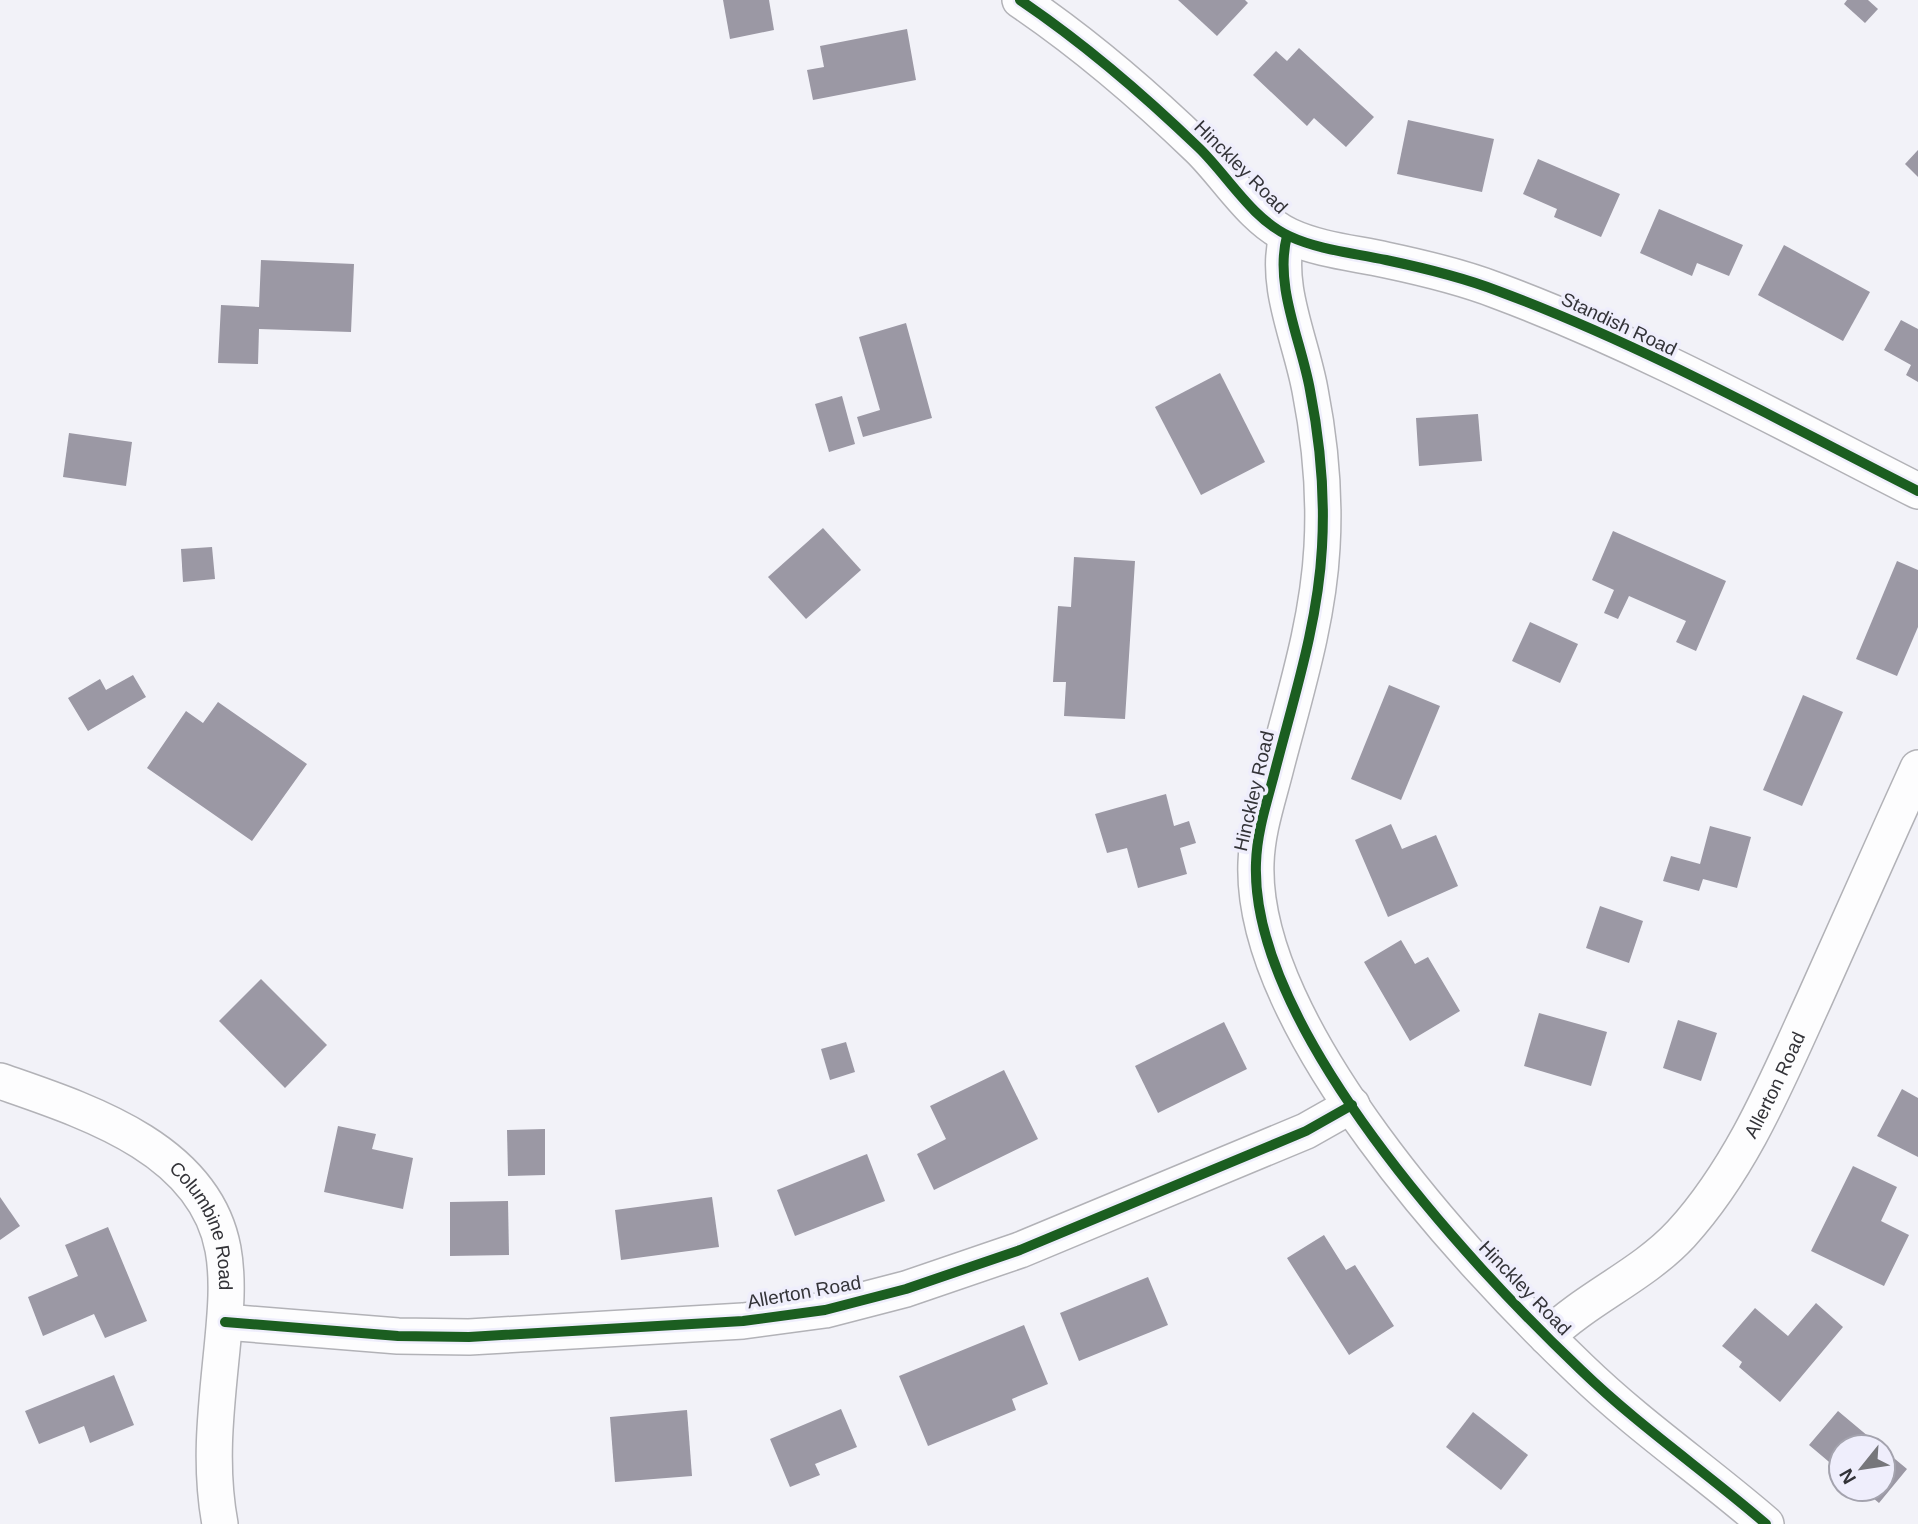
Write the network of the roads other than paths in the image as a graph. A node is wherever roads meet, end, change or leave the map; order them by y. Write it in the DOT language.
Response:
graph roads {
  1 [pos="1020,0"];
  2 [pos="1055,0"];
  3 [pos="1071,34"];
  4 [pos="1287,236"];
  5 [pos="1918,491"];
  6 [pos="1918,768"];
  7 [pos="0,1081"];
  8 [pos="1352,1105"];
  9 [pos="225,1322"];
  10 [pos="1547,1337"];
  11 [pos="220,1524"];
  12 [pos="1766,1524"];
  1 -- 3 [label="street, Hinckley Road"];
  2 -- 3 [label="street, Hinckley Road"];
  3 -- 4 [label="street, Hinckley Road"];
  4 -- 5 [label="street, Standish Road"];
  4 -- 8 [label="street, Hinckley Road"];
  6 -- 10 [label="street, Allerton Road"];
  7 -- 9 [label="street, Columbine Road"];
  8 -- 9 [label="street, Allerton Road"];
  8 -- 10 [label="street, Hinckley Road"];
  9 -- 11 [label="street, Columbine Road"];
  10 -- 12 [label="street, Hinckley Road"];
}
